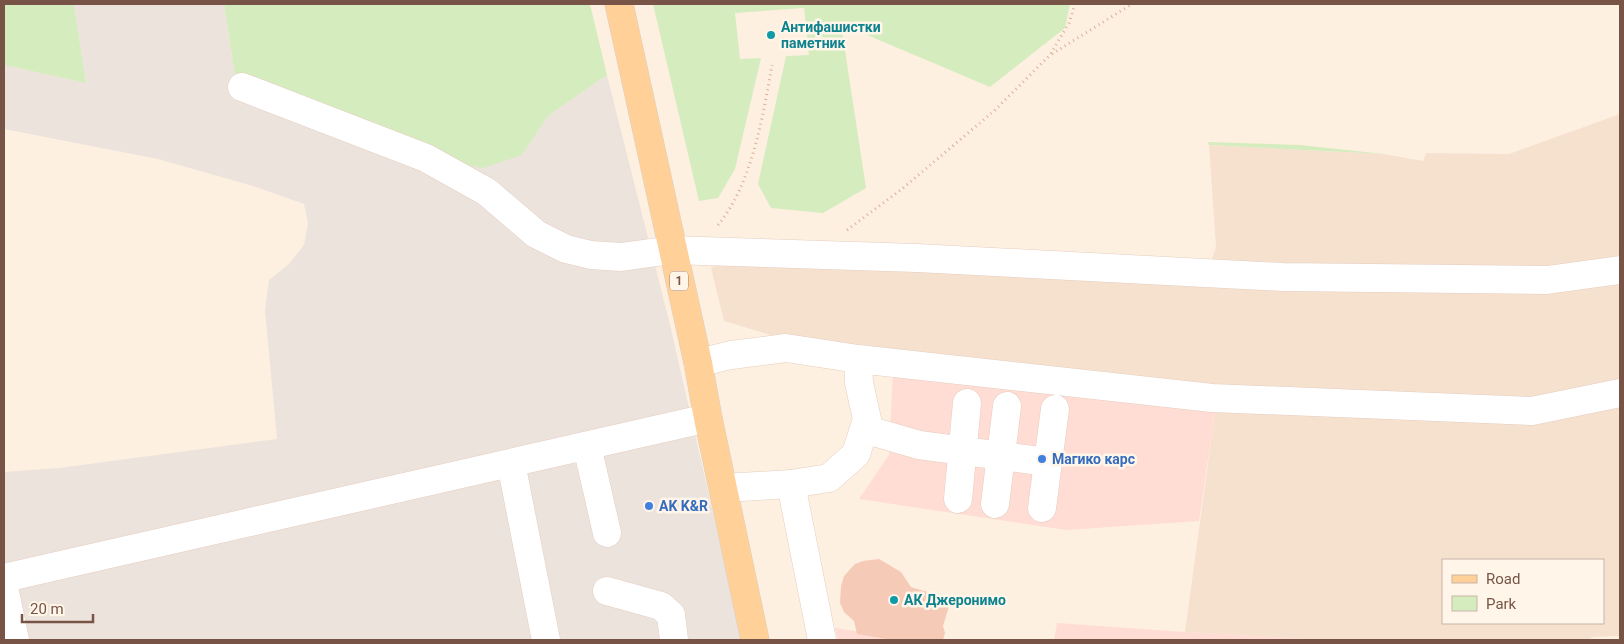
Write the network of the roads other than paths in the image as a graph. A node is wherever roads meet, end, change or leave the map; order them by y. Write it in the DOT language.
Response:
graph roads {
  1 [pos="619,4"];
  2 [pos="242,86"];
  3 [pos="672,250"];
  4 [pos="1620,270"];
  5 [pos="858,359"];
  6 [pos="698,363"];
  7 [pos="1620,393"];
  8 [pos="967,403"];
  9 [pos="1007,406"];
  10 [pos="1055,409"];
  11 [pos="708,418"];
  12 [pos="864,429"];
  13 [pos="587,446"];
  14 [pos="962,451"];
  15 [pos="1001,456"];
  16 [pos="1048,462"];
  17 [pos="511,463"];
  18 [pos="791,484"];
  19 [pos="724,488"];
  20 [pos="958,499"];
  21 [pos="995,504"];
  22 [pos="1042,508"];
  23 [pos="607,533"];
  24 [pos="4,578"];
  25 [pos="4,587"];
  26 [pos="607,590"];
  27 [pos="15,640"];
  28 [pos="546,640"];
  29 [pos="674,640"];
  30 [pos="755,640"];
  31 [pos="822,640"];
  1 -- 3 [label="main road, 1"];
  2 -- 3 [label="street"];
  3 -- 4 [label="street"];
  3 -- 6 [label="main road, 1"];
  5 -- 6 [label="street"];
  5 -- 7 [label="street"];
  5 -- 12 [label="street"];
  6 -- 11 [label="main road, 1"];
  8 -- 14 [label="street"];
  9 -- 15 [label="street"];
  10 -- 16 [label="street"];
  11 -- 13 [label="street"];
  11 -- 19 [label="main road, 1"];
  12 -- 14 [label="street"];
  12 -- 18 [label="street"];
  13 -- 17 [label="street"];
  13 -- 23 [label="street"];
  14 -- 15 [label="street"];
  14 -- 20 [label="street"];
  15 -- 16 [label="street"];
  15 -- 21 [label="street"];
  16 -- 22 [label="street"];
  17 -- 24 [label="street"];
  17 -- 28 [label="street"];
  18 -- 19 [label="street"];
  18 -- 31 [label="street"];
  19 -- 30 [label="main road, 1"];
  25 -- 27 [label="street"];
  26 -- 29 [label="street"];
}
